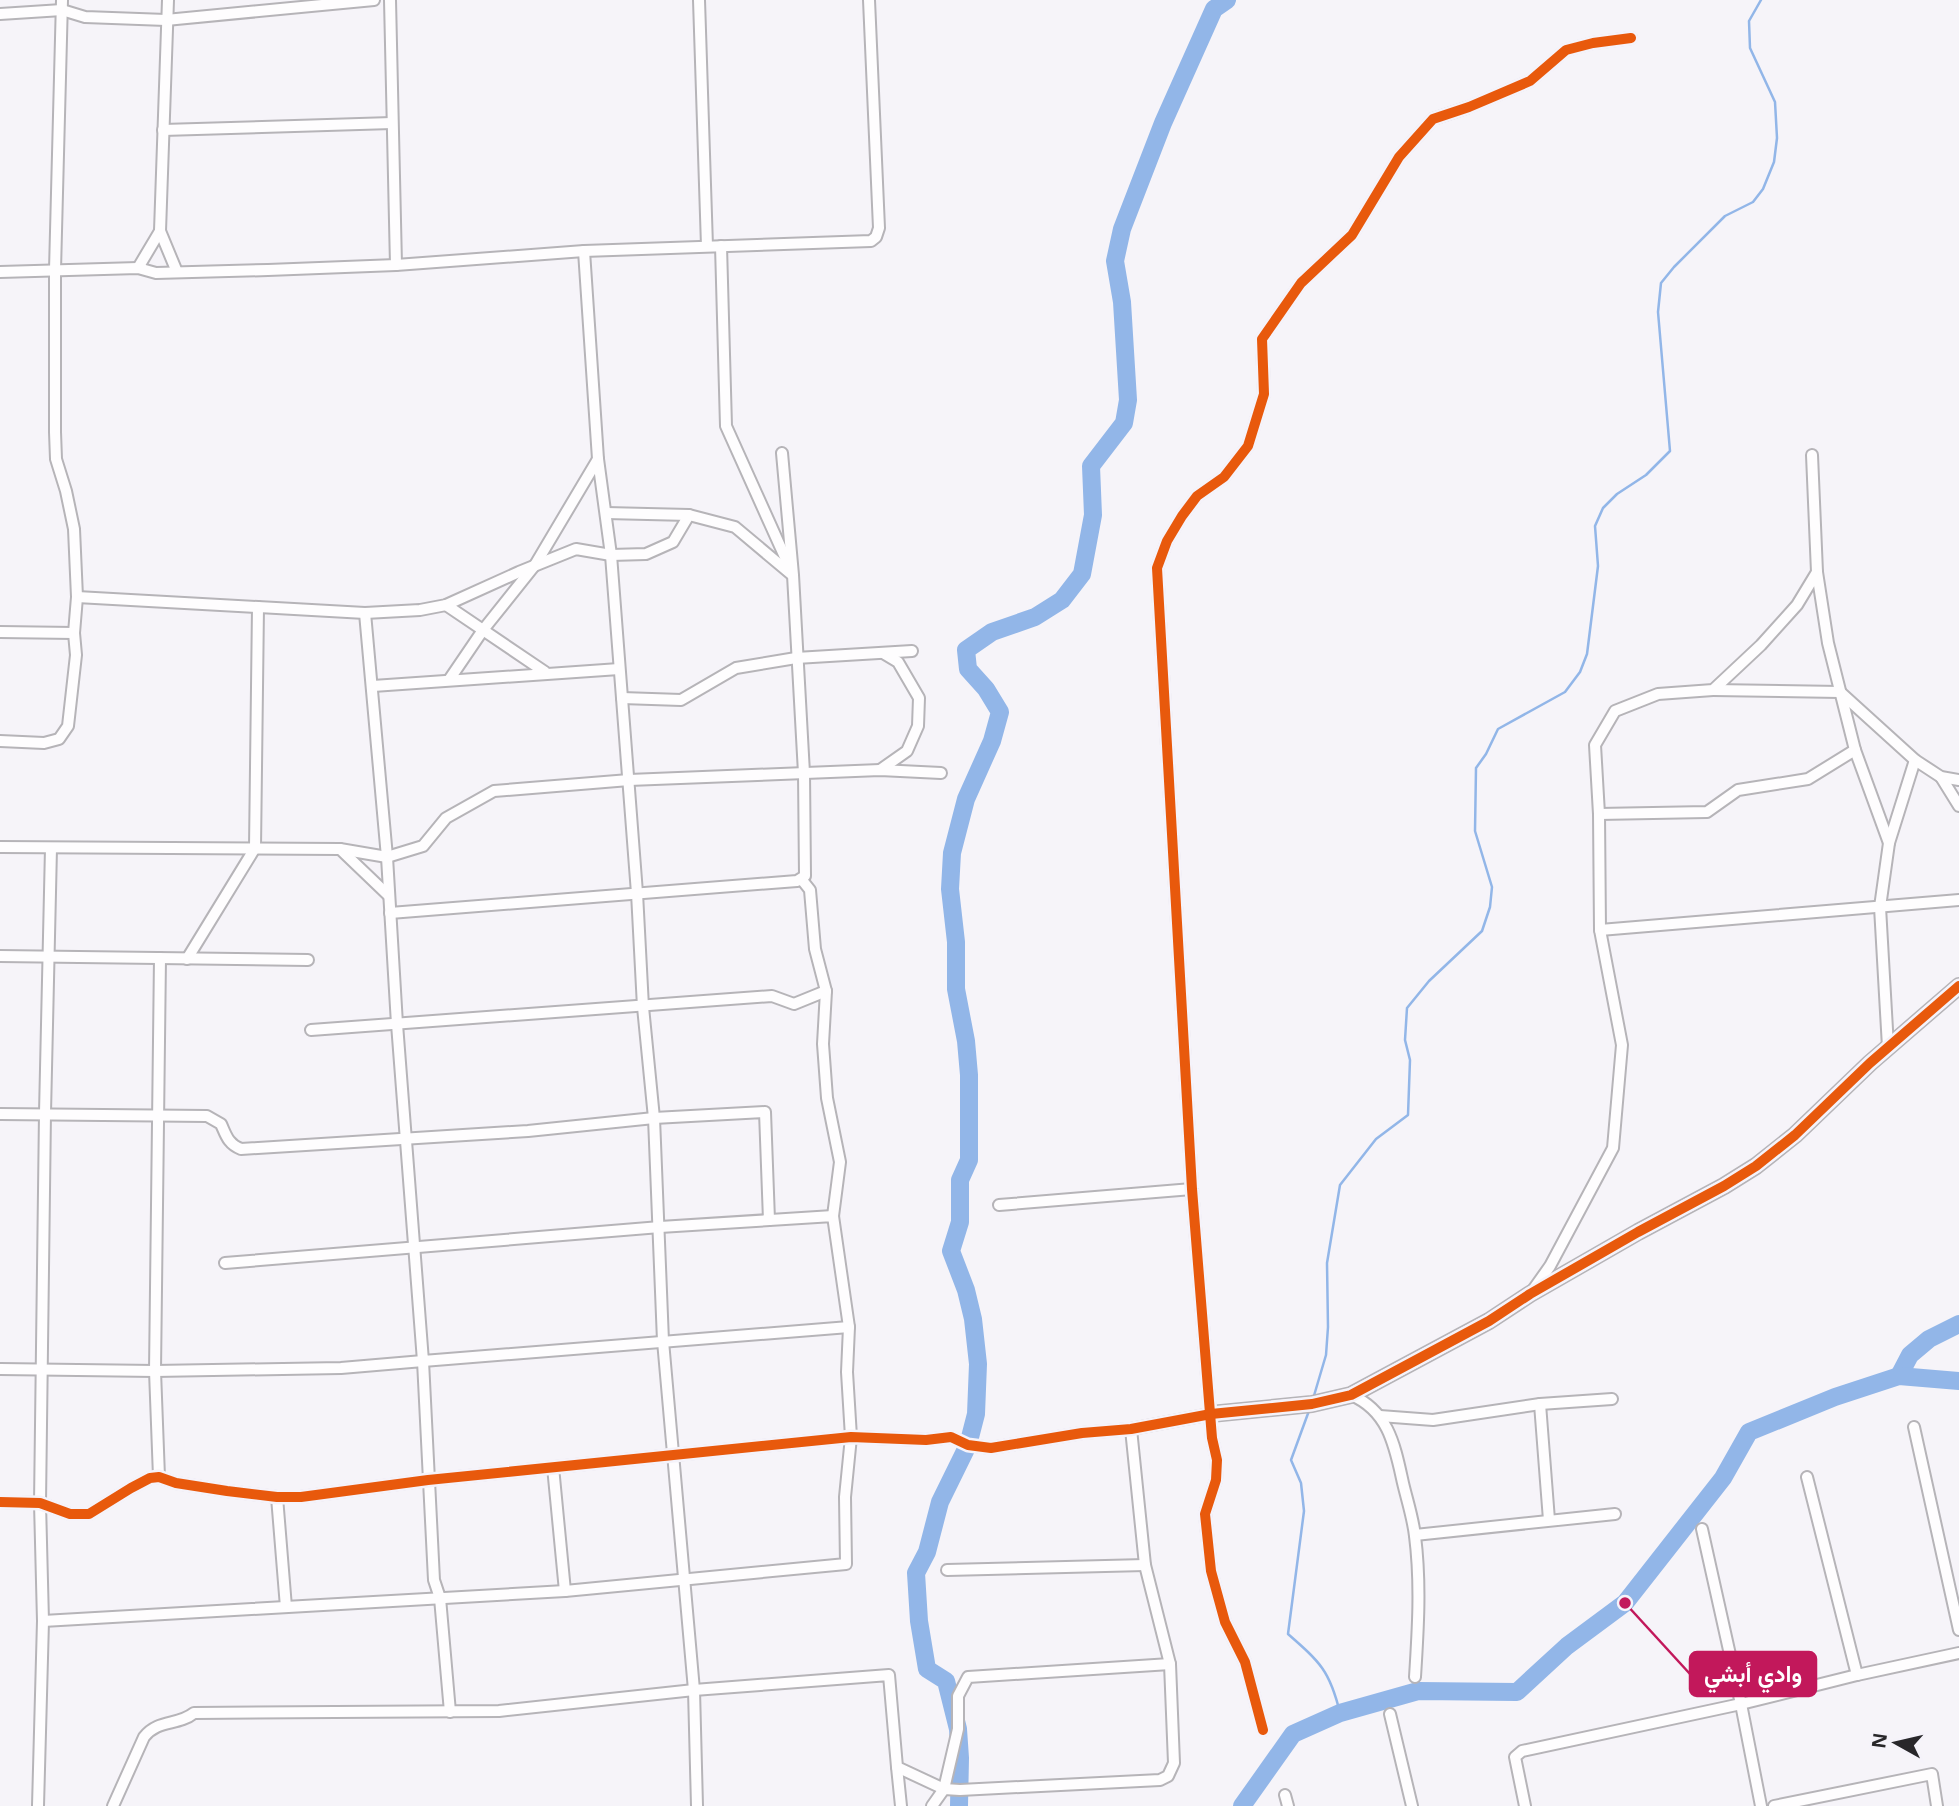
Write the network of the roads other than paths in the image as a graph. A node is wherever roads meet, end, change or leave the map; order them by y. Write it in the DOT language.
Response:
graph roads {
  1 [pos="168,0"];
  2 [pos="374,0"];
  3 [pos="390,0"];
  4 [pos="699,0"];
  5 [pos="869,0"];
  6 [pos="62,5"];
  7 [pos="279,5"];
  8 [pos="0,14"];
  9 [pos="166,20"];
  10 [pos="1631,38"];
  11 [pos="392,123"];
  12 [pos="163,130"];
  13 [pos="160,231"];
  14 [pos="706,246"];
  15 [pos="721,246"];
  16 [pos="584,251"];
  17 [pos="396,265"];
  18 [pos="138,268"];
  19 [pos="55,270"];
  20 [pos="0,272"];
  21 [pos="177,272"];
  22 [pos="782,453"];
  23 [pos="1812,456"];
  24 [pos="598,459"];
  25 [pos="606,513"];
  26 [pos="689,515"];
  27 [pos="611,555"];
  28 [pos="535,565"];
  29 [pos="1817,572"];
  30 [pos="793,575"];
  31 [pos="77,597"];
  32 [pos="446,606"];
  33 [pos="258,607"];
  34 [pos="365,613"];
  35 [pos="483,630"];
  36 [pos="0,632"];
  37 [pos="74,633"];
  38 [pos="912,651"];
  39 [pos="883,653"];
  40 [pos="796,658"];
  41 [pos="618,669"];
  42 [pos="545,672"];
  43 [pos="449,680"];
  44 [pos="373,686"];
  45 [pos="1713,690"];
  46 [pos="1840,692"];
  47 [pos="622,698"];
  48 [pos="0,741"];
  49 [pos="1855,750"];
  50 [pos="1916,760"];
  51 [pos="880,770"];
  52 [pos="804,773"];
  53 [pos="941,773"];
  54 [pos="1941,777"];
  55 [pos="629,780"];
  56 [pos="1959,780"];
  57 [pos="1959,806"];
  58 [pos="1599,814"];
  59 [pos="1889,843"];
  60 [pos="0,847"];
  61 [pos="51,848"];
  62 [pos="255,848"];
  63 [pos="340,849"];
  64 [pos="387,857"];
  65 [pos="802,880"];
  66 [pos="637,893"];
  67 [pos="388,895"];
  68 [pos="1959,900"];
  69 [pos="1880,907"];
  70 [pos="390,913"];
  71 [pos="1600,930"];
  72 [pos="0,956"];
  73 [pos="49,958"];
  74 [pos="160,958"];
  75 [pos="187,958"];
  76 [pos="308,960"];
  77 [pos="1959,986"];
  78 [pos="826,991"];
  79 [pos="643,1007"];
  80 [pos="397,1024"];
  81 [pos="311,1030"];
  82 [pos="1888,1047"];
  83 [pos="45,1113"];
  84 [pos="0,1114"];
  85 [pos="158,1115"];
  86 [pos="654,1118"];
  87 [pos="405,1139"];
  88 [pos="1192,1189"];
  89 [pos="999,1205"];
  90 [pos="833,1216"];
  91 [pos="768,1220"];
  92 [pos="660,1227"];
  93 [pos="415,1247"];
  94 [pos="225,1263"];
  95 [pos="1530,1294"];
  96 [pos="849,1327"];
  97 [pos="663,1341"];
  98 [pos="423,1361"];
  99 [pos="0,1369"];
  100 [pos="43,1371"];
  101 [pos="155,1371"];
  102 [pos="1351,1395"];
  103 [pos="1612,1399"];
  104 [pos="1540,1404"];
  105 [pos="1211,1414"];
  106 [pos="1380,1416"];
  107 [pos="1914,1427"];
  108 [pos="1131,1429"];
  109 [pos="851,1437"];
  110 [pos="674,1453"];
  111 [pos="553,1466"];
  112 [pos="159,1477"];
  113 [pos="1807,1477"];
  114 [pos="428,1480"];
  115 [pos="277,1497"];
  116 [pos="0,1502"];
  117 [pos="40,1503"];
  118 [pos="1615,1514"];
  119 [pos="1549,1520"];
  120 [pos="1702,1530"];
  121 [pos="1415,1535"];
  122 [pos="1145,1565"];
  123 [pos="947,1570"];
  124 [pos="686,1578"];
  125 [pos="565,1591"];
  126 [pos="440,1598"];
  127 [pos="286,1607"];
  128 [pos="43,1621"];
  129 [pos="1959,1630"];
  130 [pos="1959,1653"];
  131 [pos="1170,1664"];
  132 [pos="1857,1675"];
  133 [pos="1415,1677"];
  134 [pos="694,1690"];
  135 [pos="1741,1704"];
  136 [pos="450,1713"];
  137 [pos="1390,1714"];
  138 [pos="1263,1730"];
  139 [pos="897,1767"];
  140 [pos="944,1788"];
  141 [pos="38,1806"];
  142 [pos="114,1806"];
  143 [pos="696,1806"];
  144 [pos="901,1806"];
  145 [pos="932,1806"];
  146 [pos="1412,1806"];
  147 [pos="1525,1806"];
  148 [pos="1761,1806"];
  149 [pos="1774,1806"];
  150 [pos="1937,1806"];
  1 -- 9 [label="street"];
  2 -- 7 [label="street"];
  3 -- 11 [label="street"];
  4 -- 14 [label="street"];
  5 -- 15 [label="street"];
  6 -- 8 [label="street"];
  6 -- 9 [label="street"];
  6 -- 19 [label="street"];
  7 -- 9 [label="street"];
  9 -- 12 [label="street"];
  10 -- 88 [label="street"];
  11 -- 12 [label="street"];
  11 -- 17 [label="street"];
  12 -- 13 [label="street"];
  13 -- 18 [label="street"];
  13 -- 21 [label="street"];
  14 -- 15 [label="street"];
  14 -- 16 [label="street"];
  15 -- 30 [label="street"];
  16 -- 17 [label="street"];
  16 -- 24 [label="street"];
  17 -- 21 [label="street"];
  18 -- 19 [label="street"];
  18 -- 21 [label="street"];
  19 -- 20 [label="street"];
  19 -- 31 [label="street"];
  22 -- 30 [label="street"];
  23 -- 29 [label="street"];
  24 -- 25 [label="street"];
  24 -- 28 [label="street"];
  25 -- 26 [label="street"];
  25 -- 27 [label="street"];
  26 -- 27 [label="street"];
  26 -- 30 [label="street"];
  27 -- 28 [label="street"];
  27 -- 41 [label="street"];
  28 -- 32 [label="street"];
  28 -- 35 [label="street"];
  29 -- 45 [label="street"];
  29 -- 46 [label="street"];
  30 -- 40 [label="street"];
  31 -- 33 [label="street"];
  31 -- 37 [label="street"];
  32 -- 34 [label="street"];
  32 -- 35 [label="street"];
  33 -- 34 [label="street"];
  33 -- 62 [label="street"];
  34 -- 44 [label="street"];
  35 -- 42 [label="street"];
  35 -- 43 [label="street"];
  36 -- 37 [label="street"];
  37 -- 48 [label="street"];
  38 -- 39 [label="street"];
  39 -- 40 [label="street"];
  39 -- 51 [label="street"];
  40 -- 47 [label="street"];
  40 -- 52 [label="street"];
  41 -- 42 [label="street"];
  41 -- 47 [label="street"];
  42 -- 43 [label="street"];
  43 -- 44 [label="street"];
  44 -- 64 [label="street"];
  45 -- 46 [label="street"];
  45 -- 58 [label="street"];
  46 -- 49 [label="street"];
  46 -- 50 [label="street"];
  47 -- 55 [label="street"];
  49 -- 58 [label="street"];
  49 -- 59 [label="street"];
  50 -- 54 [label="street"];
  50 -- 59 [label="street"];
  51 -- 52 [label="street"];
  51 -- 53 [label="street"];
  52 -- 55 [label="street"];
  52 -- 65 [label="street"];
  54 -- 56 [label="street"];
  54 -- 57 [label="street"];
  55 -- 64 [label="street"];
  55 -- 66 [label="street"];
  58 -- 71 [label="street"];
  59 -- 69 [label="street"];
  60 -- 61 [label="street"];
  61 -- 62 [label="street"];
  61 -- 73 [label="street"];
  62 -- 63 [label="street"];
  62 -- 75 [label="street"];
  63 -- 64 [label="street"];
  63 -- 67 [label="street"];
  64 -- 67 [label="street"];
  65 -- 66 [label="street"];
  65 -- 78 [label="street"];
  66 -- 70 [label="street"];
  66 -- 79 [label="street"];
  67 -- 70 [label="street"];
  68 -- 69 [label="street"];
  69 -- 71 [label="street"];
  69 -- 82 [label="street"];
  70 -- 80 [label="street"];
  71 -- 95 [label="street"];
  72 -- 73 [label="street"];
  73 -- 74 [label="street"];
  73 -- 83 [label="street"];
  74 -- 75 [label="street"];
  74 -- 85 [label="street"];
  75 -- 76 [label="street"];
  77 -- 82 [label="street"];
  78 -- 79 [label="street"];
  78 -- 90 [label="street"];
  79 -- 80 [label="street"];
  79 -- 86 [label="street"];
  80 -- 81 [label="street"];
  80 -- 87 [label="street"];
  82 -- 95 [label="street"];
  83 -- 84 [label="street"];
  83 -- 85 [label="street"];
  83 -- 100 [label="street"];
  85 -- 87 [label="street"];
  85 -- 101 [label="street"];
  86 -- 87 [label="street"];
  86 -- 91 [label="street"];
  86 -- 92 [label="street"];
  87 -- 93 [label="street"];
  88 -- 89 [label="street"];
  88 -- 105 [label="street"];
  90 -- 91 [label="street"];
  90 -- 96 [label="street"];
  91 -- 92 [label="street"];
  92 -- 93 [label="street"];
  92 -- 97 [label="street"];
  93 -- 94 [label="street"];
  93 -- 98 [label="street"];
  95 -- 102 [label="street"];
  96 -- 97 [label="street"];
  96 -- 109 [label="street"];
  97 -- 98 [label="street"];
  97 -- 110 [label="street"];
  98 -- 101 [label="street"];
  98 -- 114 [label="street"];
  99 -- 100 [label="street"];
  100 -- 101 [label="street"];
  100 -- 117 [label="street"];
  101 -- 112 [label="street"];
  102 -- 105 [label="street"];
  102 -- 106 [label="street"];
  103 -- 104 [label="street"];
  104 -- 106 [label="street"];
  104 -- 119 [label="street"];
  105 -- 108 [label="street"];
  105 -- 138 [label="street"];
  106 -- 121 [label="street"];
  107 -- 129 [label="street"];
  108 -- 109 [label="street"];
  108 -- 122 [label="street"];
  109 -- 110 [label="street"];
  109 -- 124 [label="street"];
  110 -- 111 [label="street"];
  110 -- 124 [label="street"];
  111 -- 114 [label="street"];
  111 -- 125 [label="street"];
  112 -- 115 [label="street"];
  112 -- 117 [label="street"];
  113 -- 132 [label="street"];
  114 -- 115 [label="street"];
  114 -- 126 [label="street"];
  115 -- 127 [label="street"];
  116 -- 117 [label="street"];
  117 -- 128 [label="street"];
  118 -- 119 [label="street"];
  119 -- 121 [label="street"];
  120 -- 135 [label="street"];
  121 -- 133 [label="street"];
  122 -- 123 [label="street"];
  122 -- 131 [label="street"];
  124 -- 125 [label="street"];
  124 -- 134 [label="street"];
  125 -- 126 [label="street"];
  126 -- 127 [label="street"];
  126 -- 136 [label="street"];
  127 -- 128 [label="street"];
  128 -- 141 [label="street"];
  130 -- 132 [label="street"];
  131 -- 140 [label="street"];
  131 -- 140 [label="street"];
  132 -- 135 [label="street"];
  134 -- 136 [label="street"];
  134 -- 139 [label="street"];
  134 -- 143 [label="street"];
  135 -- 147 [label="street"];
  135 -- 148 [label="street"];
  136 -- 142 [label="street"];
  137 -- 146 [label="street"];
  139 -- 140 [label="street"];
  139 -- 144 [label="street"];
  140 -- 145 [label="street"];
  149 -- 150 [label="street"];
}
